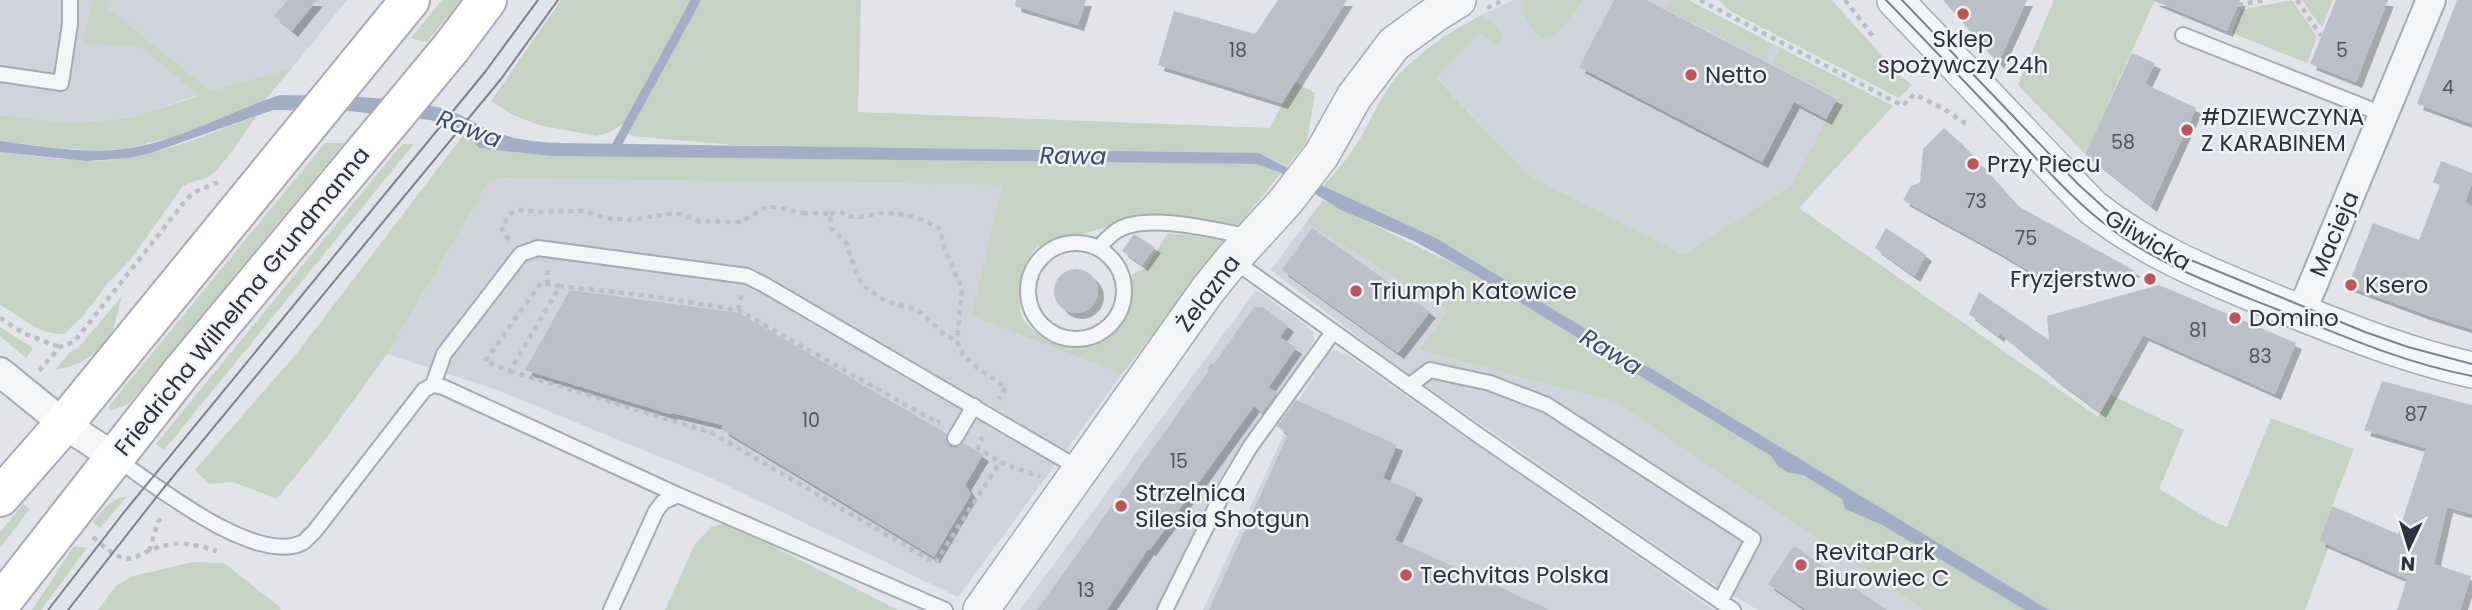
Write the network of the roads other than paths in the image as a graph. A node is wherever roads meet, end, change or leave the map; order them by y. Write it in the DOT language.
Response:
graph roads {
  1 [pos="70,0"];
  2 [pos="410,0"];
  3 [pos="487,0"];
  4 [pos="1458,0"];
  5 [pos="1895,0"];
  6 [pos="2431,0"];
  7 [pos="2183,35"];
  8 [pos="0,74"];
  9 [pos="2385,115"];
  10 [pos="1098,248"];
  11 [pos="1242,248"];
  12 [pos="2301,313"];
  13 [pos="1333,332"];
  14 [pos="2472,370"];
  15 [pos="0,372"];
  16 [pos="433,385"];
  17 [pos="1409,386"];
  18 [pos="974,406"];
  19 [pos="64,424"];
  20 [pos="955,439"];
  21 [pos="114,457"];
  22 [pos="1072,480"];
  23 [pos="678,495"];
  24 [pos="0,498"];
  25 [pos="1721,600"];
  26 [pos="0,604"];
  27 [pos="611,610"];
  28 [pos="945,610"];
  29 [pos="981,610"];
  30 [pos="1165,610"];
  31 [pos="1733,610"];
  1 -- 8 [label="lane"];
  2 -- 19 [label="main road"];
  3 -- 21 [label="main road, Friedricha Wilhelma Grundmanna"];
  4 -- 11 [label="street, Żelazna"];
  5 -- 12 [label="street, Gliwicka"];
  6 -- 9 [label="street, Macieja"];
  7 -- 9 [label="lane"];
  9 -- 12 [label="street, Macieja"];
  10 -- 10 [label="lane"];
  10 -- 11 [label="lane"];
  11 -- 13 [label="lane"];
  11 -- 22 [label="street, Żelazna"];
  12 -- 14 [label="street, Gliwicka"];
  13 -- 17 [label="lane"];
  13 -- 30 [label="lane"];
  15 -- 19 [label="street"];
  16 -- 18 [label="lane"];
  16 -- 21 [label="lane"];
  16 -- 23 [label="lane"];
  17 -- 25 [label="lane"];
  17 -- 25 [label="lane"];
  18 -- 20 [label="lane"];
  18 -- 22 [label="lane"];
  19 -- 21 [label="street"];
  19 -- 24 [label="main road"];
  21 -- 26 [label="main road, Friedricha Wilhelma Grundmanna"];
  22 -- 29 [label="street, Żelazna"];
  23 -- 27 [label="lane"];
  23 -- 28 [label="lane"];
  25 -- 31 [label="lane"];
}
